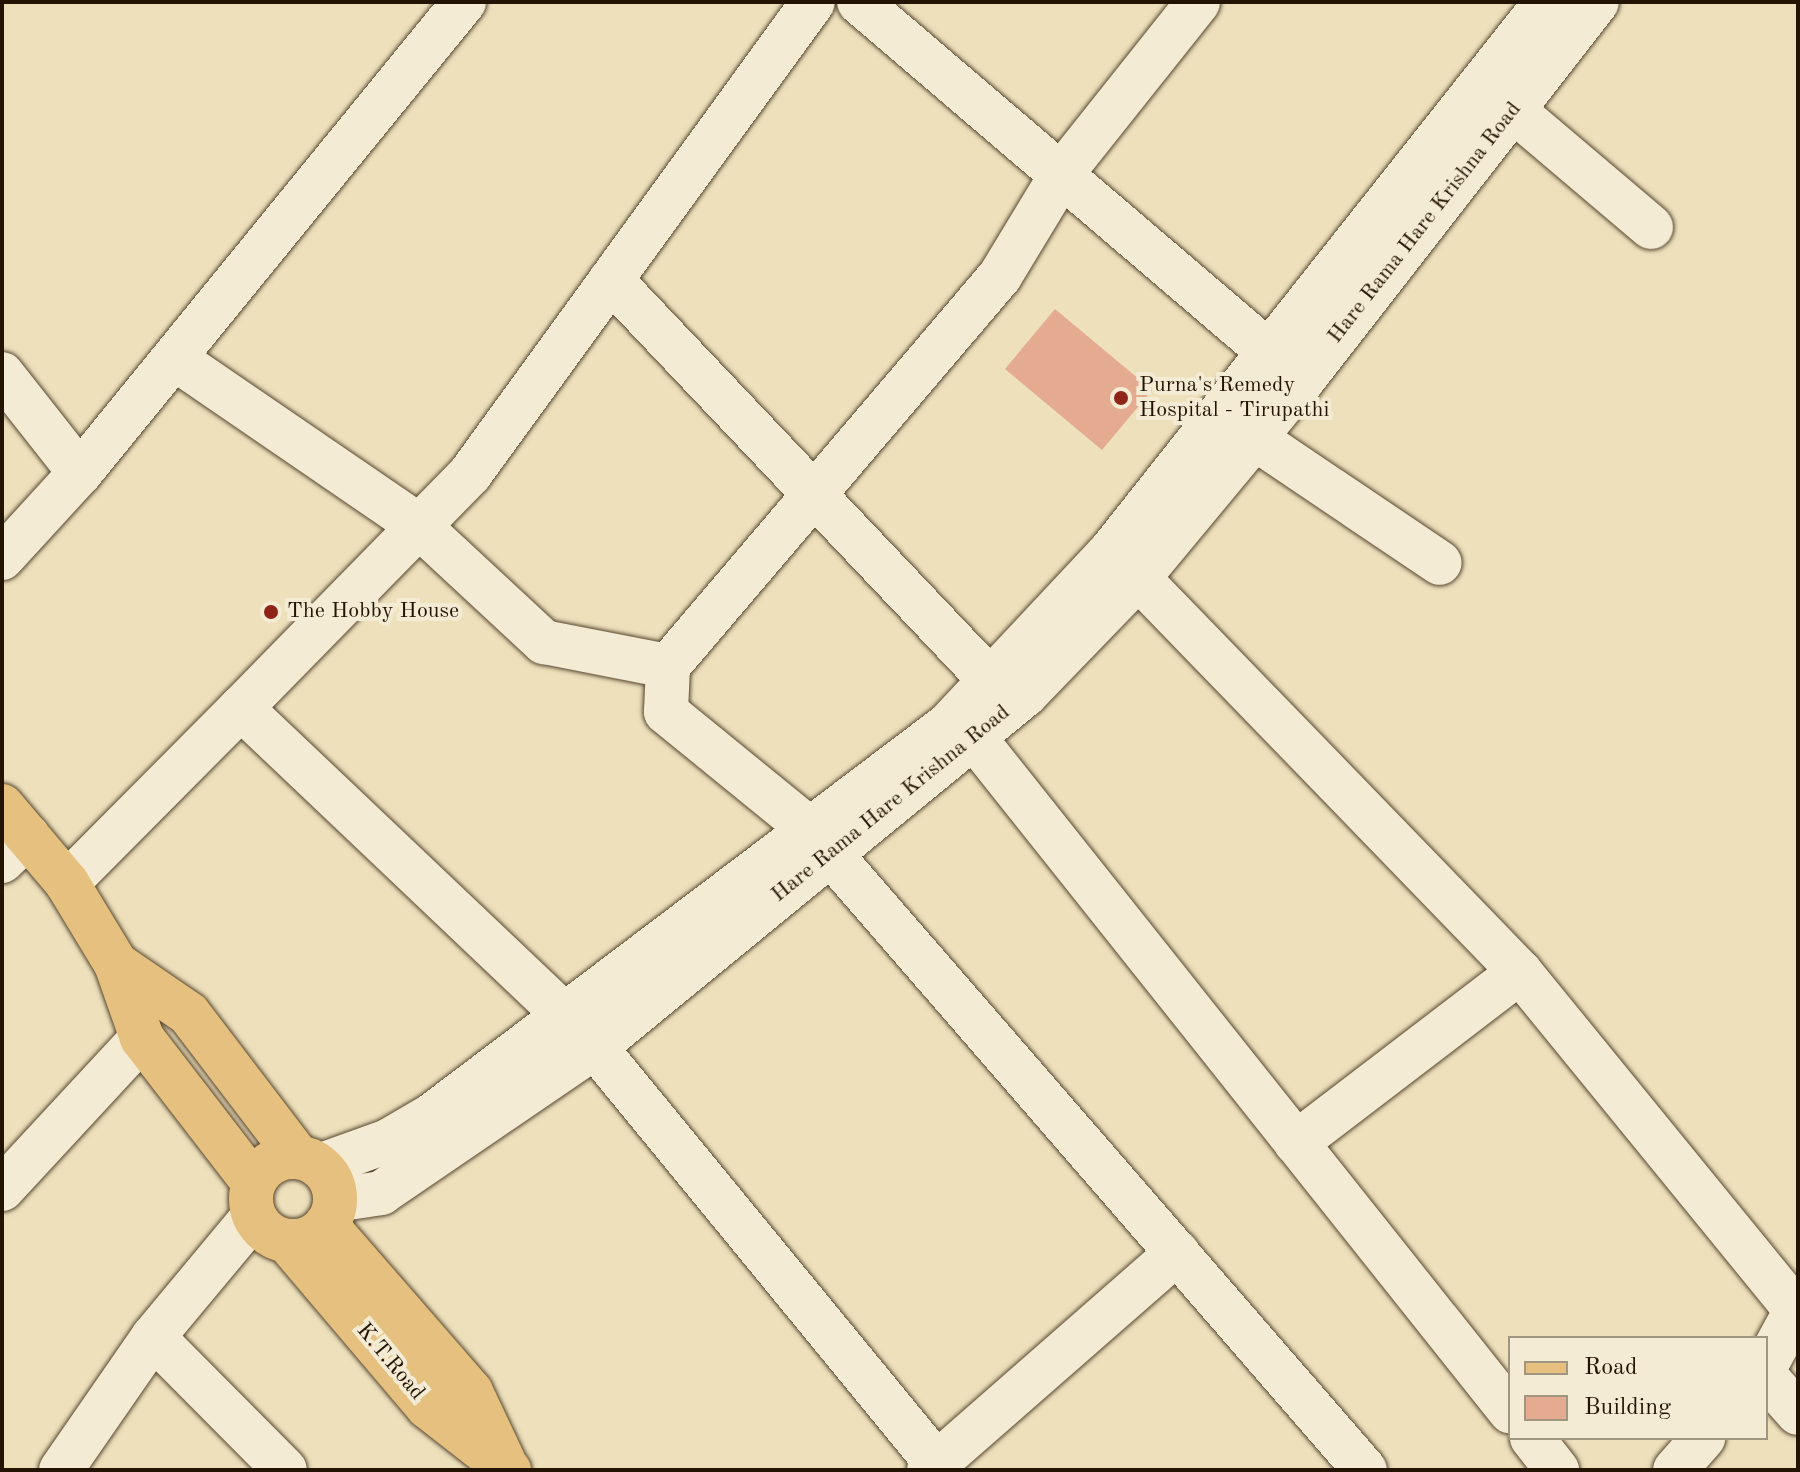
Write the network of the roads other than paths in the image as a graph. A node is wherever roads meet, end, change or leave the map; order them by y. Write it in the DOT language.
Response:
graph roads {
  1 [pos="464,2"];
  2 [pos="813,2"];
  3 [pos="859,2"];
  4 [pos="1198,2"];
  5 [pos="1546,2"];
  6 [pos="1597,2"];
  7 [pos="1513,110"];
  8 [pos="1063,172"];
  9 [pos="1651,227"];
  10 [pos="611,280"];
  11 [pos="174,358"];
  12 [pos="1287,368"];
  13 [pos="2,374"];
  14 [pos="1253,437"];
  15 [pos="80,473"];
  16 [pos="815,494"];
  17 [pos="419,526"];
  18 [pos="2,558"];
  19 [pos="1440,563"];
  20 [pos="1126,564"];
  21 [pos="668,666"];
  22 [pos="990,680"];
  23 [pos="241,708"];
  24 [pos="976,740"];
  25 [pos="11,834"];
  26 [pos="819,840"];
  27 [pos="67,883"];
  28 [pos="116,964"];
  29 [pos="1520,972"];
  30 [pos="564,1014"];
  31 [pos="142,1038"];
  32 [pos="595,1047"];
  33 [pos="1296,1143"];
  34 [pos="2,1189"];
  35 [pos="296,1198"];
  36 [pos="1177,1253"];
  37 [pos="153,1337"];
  38 [pos="1768,1361"];
  39 [pos="1768,1379"];
  40 [pos="1508,1408"];
  41 [pos="1798,1413"];
  42 [pos="1534,1440"];
  43 [pos="1701,1440"];
  44 [pos="277,1467"];
  45 [pos="936,1468"];
  46 [pos="508,1469"];
  47 [pos="61,1470"];
  48 [pos="1365,1470"];
  49 [pos="1557,1470"];
  50 [pos="1675,1470"];
  1 -- 11 [label="street"];
  2 -- 10 [label="street"];
  3 -- 8 [label="street"];
  4 -- 8 [label="street"];
  5 -- 12 [label="street, Hare Rama Hare Krishna Road"];
  6 -- 7 [label="street, Hare Rama Hare Krishna Road"];
  7 -- 9 [label="street"];
  7 -- 12 [label="street, Hare Rama Hare Krishna Road"];
  8 -- 12 [label="street"];
  8 -- 16 [label="street"];
  10 -- 16 [label="street"];
  10 -- 17 [label="street"];
  11 -- 15 [label="street"];
  11 -- 17 [label="street"];
  12 -- 14 [label="street, Hare Rama Hare Krishna Road"];
  12 -- 20 [label="street, Hare Rama Hare Krishna Road"];
  13 -- 15 [label="street"];
  14 -- 19 [label="street"];
  14 -- 20 [label="street, Hare Rama Hare Krishna Road"];
  15 -- 18 [label="street"];
  16 -- 21 [label="street"];
  16 -- 22 [label="street"];
  17 -- 21 [label="street"];
  17 -- 23 [label="street"];
  20 -- 22 [label="street, Hare Rama Hare Krishna Road"];
  20 -- 24 [label="street, Hare Rama Hare Krishna Road"];
  20 -- 29 [label="street"];
  21 -- 26 [label="street"];
  22 -- 26 [label="street, Hare Rama Hare Krishna Road"];
  23 -- 27 [label="street"];
  23 -- 30 [label="street"];
  24 -- 26 [label="street, Hare Rama Hare Krishna Road"];
  24 -- 33 [label="street"];
  25 -- 27 [label="main road, K.T.Road"];
  26 -- 30 [label="street, Hare Rama Hare Krishna Road"];
  26 -- 32 [label="street, Hare Rama Hare Krishna Road"];
  26 -- 36 [label="street"];
  27 -- 28 [label="main road, K.T.Road"];
  28 -- 31 [label="main road, K.T.Road"];
  28 -- 35 [label="main road, K.T.Road"];
  29 -- 33 [label="street"];
  29 -- 38 [label="street"];
  30 -- 35 [label="street, Hare Rama Hare Krishna Road"];
  31 -- 34 [label="street"];
  31 -- 35 [label="main road, K.T.Road"];
  32 -- 35 [label="street, Hare Rama Hare Krishna Road"];
  32 -- 45 [label="street"];
  33 -- 40 [label="street"];
  35 -- 37 [label="street"];
  35 -- 46 [label="main road, K.T.Road"];
  36 -- 45 [label="street"];
  36 -- 48 [label="street"];
  37 -- 44 [label="street"];
  37 -- 47 [label="street"];
  39 -- 41 [label="street"];
  42 -- 49 [label="street"];
  43 -- 50 [label="street"];
}
